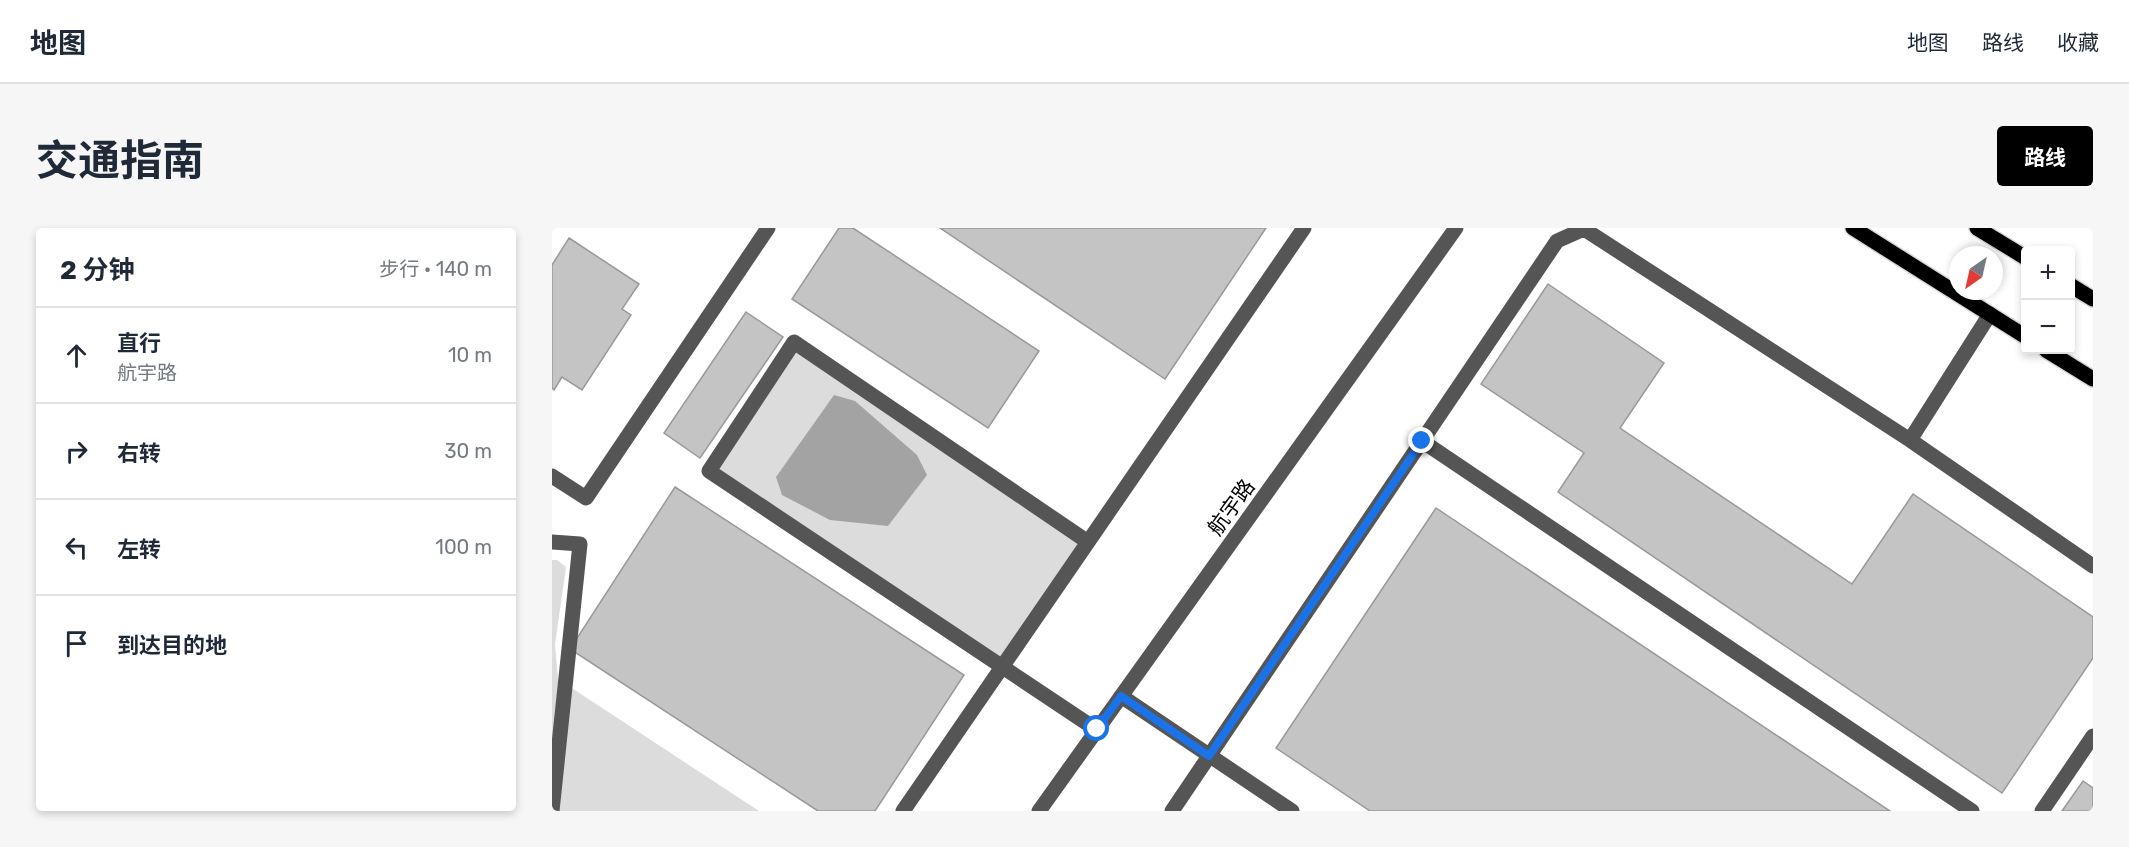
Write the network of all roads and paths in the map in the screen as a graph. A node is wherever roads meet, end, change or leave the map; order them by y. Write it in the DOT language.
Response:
graph roads {
  1 [pos="768,228"];
  2 [pos="1304,228"];
  3 [pos="1456,228"];
  4 [pos="1853,228"];
  5 [pos="1977,228"];
  6 [pos="2021,256"];
  7 [pos="2075,288"];
  8 [pos="2093,299"];
  9 [pos="1990,314"];
  10 [pos="2021,334"];
  11 [pos="2052,354"];
  12 [pos="2093,380"];
  13 [pos="1910,440"];
  14 [pos="1422,441"];
  15 [pos="552,476"];
  16 [pos="552,542"];
  17 [pos="1088,542"];
  18 [pos="2093,566"];
  19 [pos="1003,666"];
  20 [pos="1121,696"];
  21 [pos="1097,729"];
  22 [pos="2093,736"];
  23 [pos="556,738"];
  24 [pos="1209,756"];
  25 [pos="552,811"];
  26 [pos="903,811"];
  27 [pos="1039,811"];
  28 [pos="1172,811"];
  29 [pos="1292,811"];
  30 [pos="1972,811"];
  31 [pos="2042,811"];
  1 -- 15 [label="street"];
  2 -- 17 [label="street"];
  3 -- 20 [label="street, 航宇路"];
  4 -- 9 [label="main road"];
  5 -- 6 [label="main road"];
  7 -- 8 [label="main road"];
  9 -- 10 [label="main road"];
  9 -- 13 [label="street"];
  11 -- 12 [label="main road"];
  13 -- 14 [label="street"];
  13 -- 18 [label="street"];
  14 -- 24 [label="street"];
  14 -- 30 [label="street"];
  16 -- 23 [label="street"];
  17 -- 19 [label="street"];
  17 -- 19 [label="street"];
  19 -- 21 [label="street"];
  19 -- 26 [label="street"];
  20 -- 21 [label="street, 航宇路"];
  20 -- 24 [label="street"];
  21 -- 27 [label="street, 航宇路"];
  22 -- 31 [label="street"];
  23 -- 25 [label="street"];
  24 -- 28 [label="street"];
  24 -- 29 [label="street"];
}
